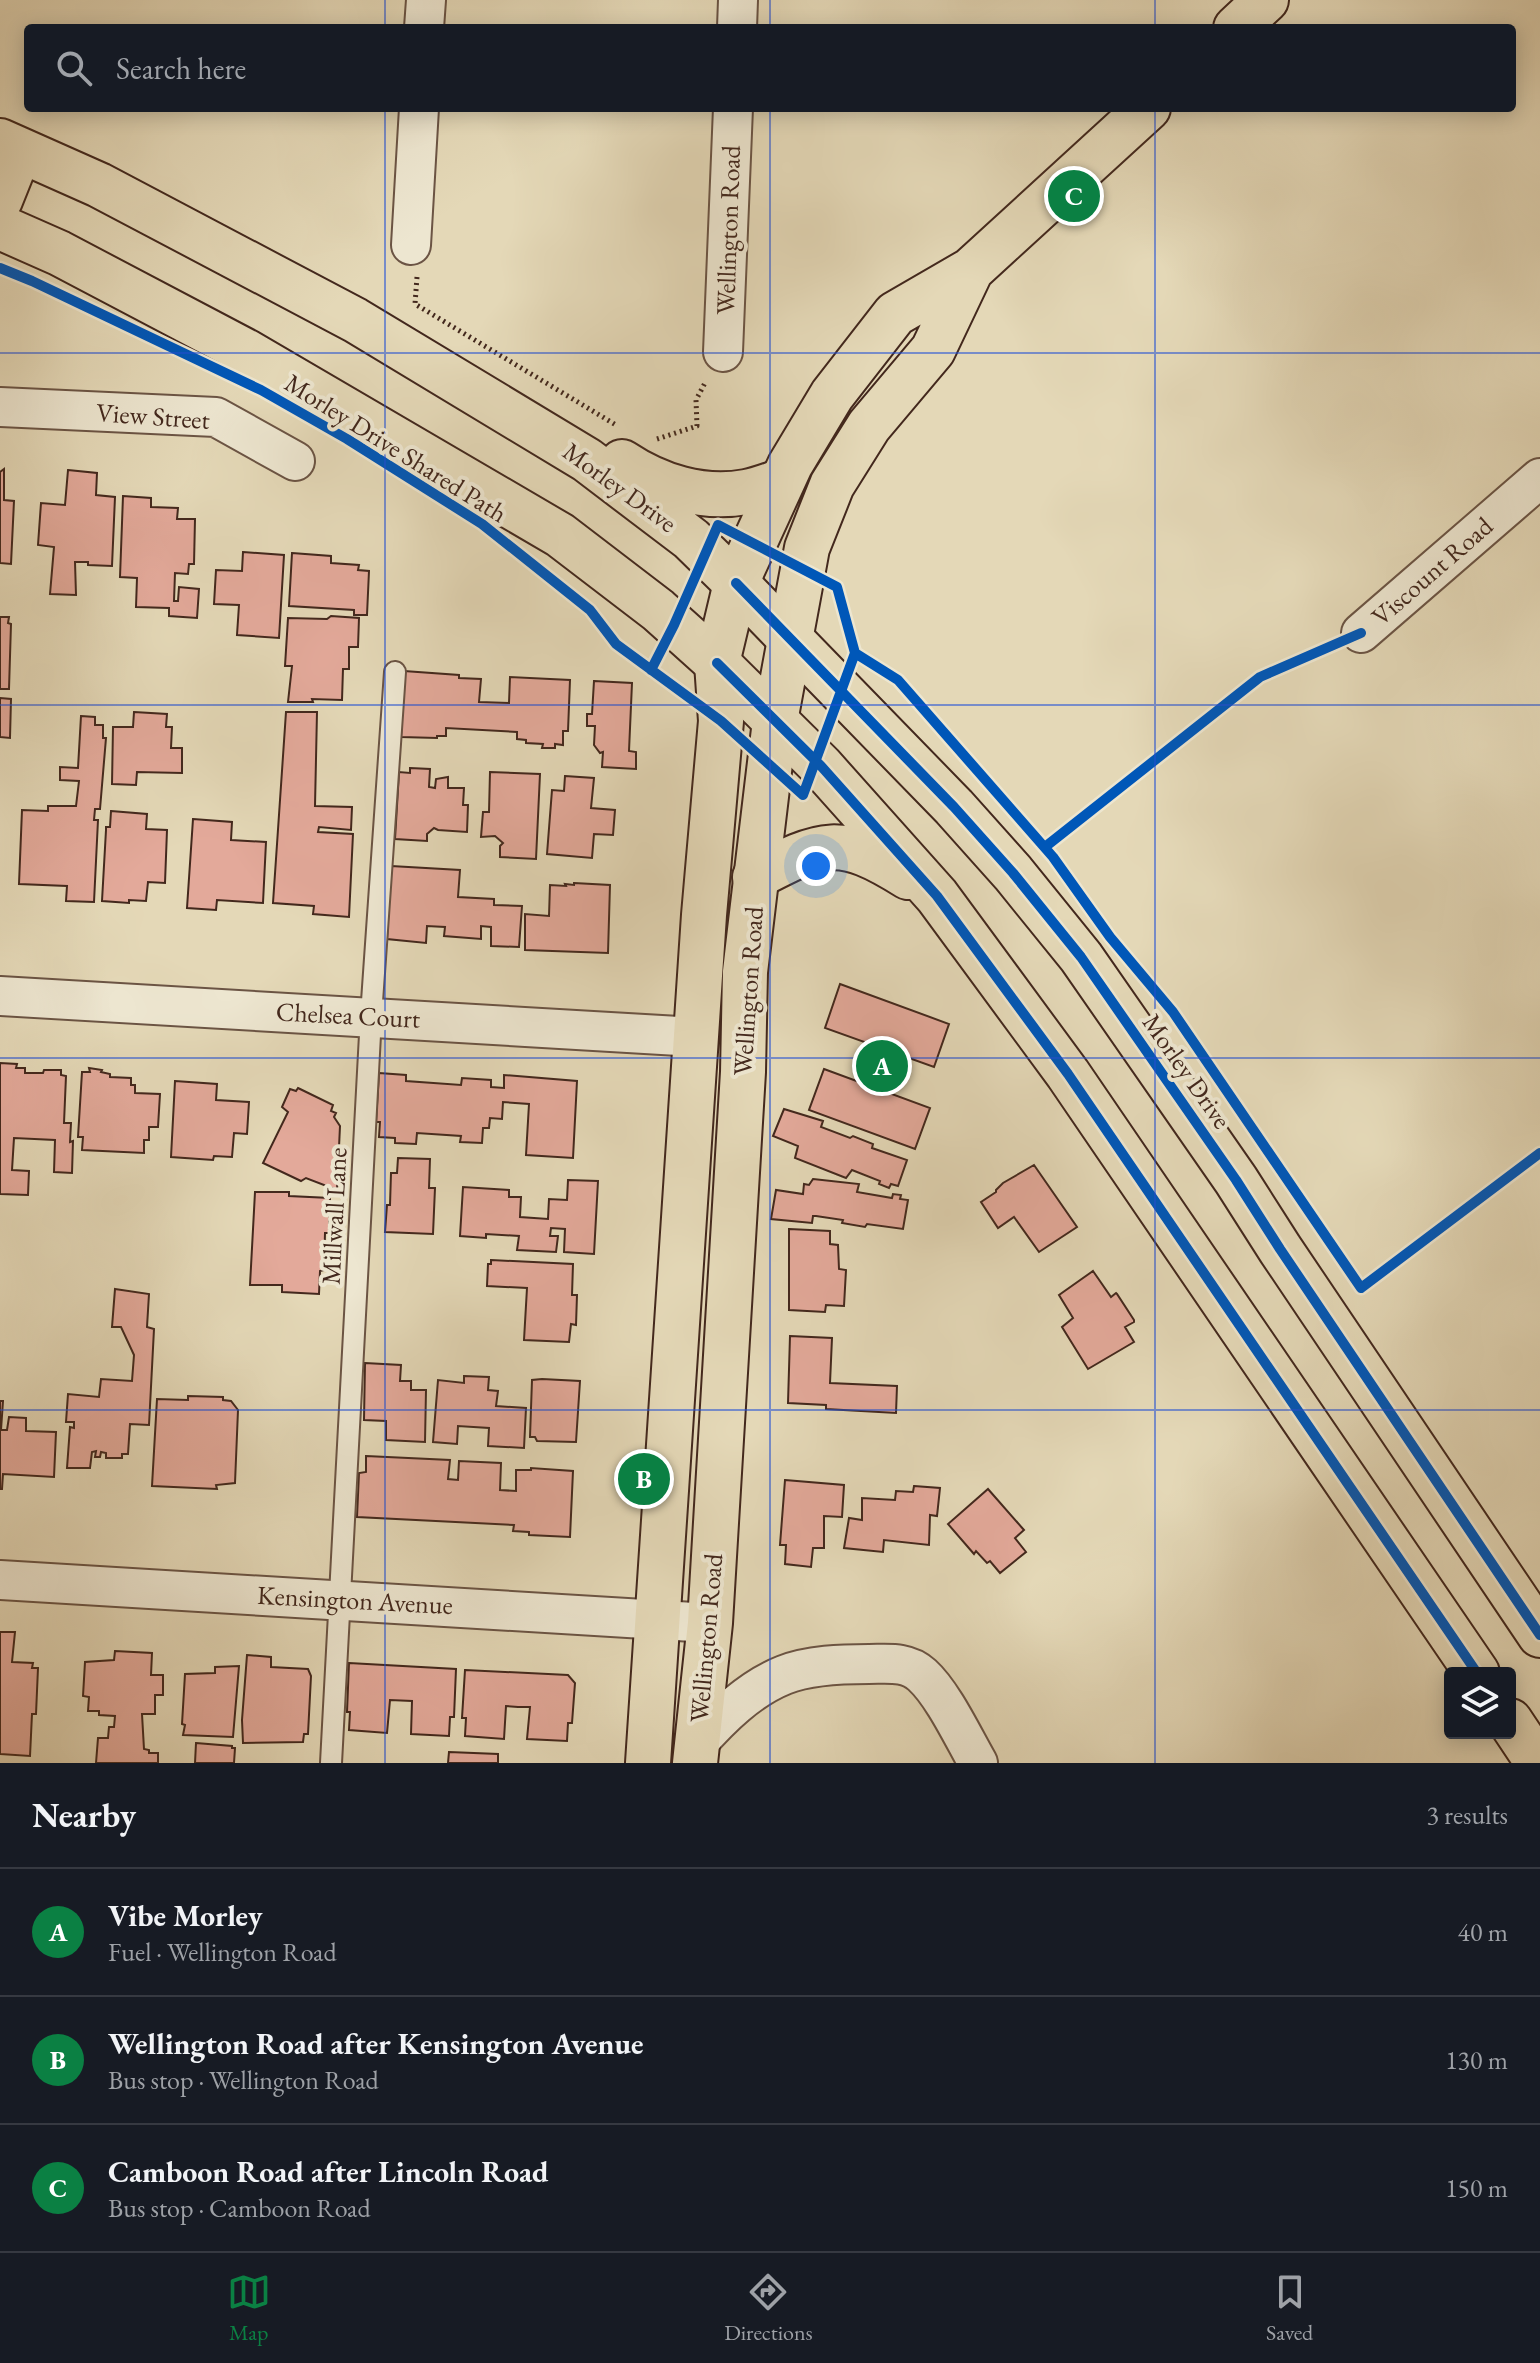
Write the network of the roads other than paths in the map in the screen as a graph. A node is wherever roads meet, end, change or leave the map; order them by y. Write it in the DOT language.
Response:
graph roads {
  1 [pos="426,0"];
  2 [pos="738,0"];
  3 [pos="1266,0"];
  4 [pos="424,24"];
  5 [pos="737,24"];
  6 [pos="1240,24"];
  7 [pos="419,112"];
  8 [pos="733,112"];
  9 [pos="1144,112"];
  10 [pos="10,146"];
  11 [pos="0,200"];
  12 [pos="0,227"];
  13 [pos="411,245"];
  14 [pos="971,270"];
  15 [pos="355,320"];
  16 [pos="723,352"];
  17 [pos="0,407"];
  18 [pos="295,461"];
  19 [pos="1540,478"];
  20 [pos="782,481"];
  21 [pos="736,583"];
  22 [pos="1361,633"];
  23 [pos="791,638"];
  24 [pos="717,663"];
  25 [pos="395,672"];
  26 [pos="775,721"];
  27 [pos="755,877"];
  28 [pos="937,896"];
  29 [pos="0,996"];
  30 [pos="371,1016"];
  31 [pos="696,1037"];
  32 [pos="0,1580"];
  33 [pos="340,1599"];
  34 [pos="656,1618"];
  35 [pos="710,1623"];
  36 [pos="1540,1635"];
  37 [pos="1473,1667"];
  38 [pos="1516,1730"];
  39 [pos="696,1753"];
  40 [pos="331,1763"];
  41 [pos="648,1763"];
  42 [pos="978,1763"];
  43 [pos="1538,1763"];
  1 -- 4 [label="street"];
  2 -- 5 [label="street"];
  3 -- 6 [label="main road"];
  7 -- 13 [label="street"];
  8 -- 16 [label="street, Wellington Road"];
  9 -- 14 [label="main road"];
  10 -- 11 [label="main road"];
  10 -- 15 [label="main road, Morley Drive"];
  12 -- 24 [label="main road"];
  14 -- 20 [label="main road, Wellington Road"];
  14 -- 23 [label="main road, Wellington Road"];
  15 -- 20 [label="main road"];
  15 -- 21 [label="main road, Morley Drive"];
  17 -- 18 [label="street, View Street"];
  19 -- 22 [label="street, Viscount Road"];
  20 -- 21 [label="main road, Wellington Road"];
  21 -- 23 [label="main road, Morley Drive"];
  21 -- 24 [label="main road, Wellington Road"];
  23 -- 26 [label="main road, Wellington Road"];
  23 -- 36 [label="main road, Morley Drive"];
  24 -- 26 [label="main road"];
  24 -- 31 [label="main road, Wellington Road"];
  25 -- 30 [label="lane, Millwall Lane"];
  26 -- 27 [label="main road, Wellington Road"];
  26 -- 28 [label="main road"];
  27 -- 28 [label="main road"];
  27 -- 35 [label="main road, Wellington Road"];
  28 -- 37 [label="main road"];
  29 -- 30 [label="street, Chelsea Court"];
  30 -- 31 [label="street, Chelsea Court"];
  30 -- 33 [label="lane, Millwall Lane"];
  31 -- 34 [label="main road, Wellington Road"];
  32 -- 33 [label="street, Kensington Avenue"];
  33 -- 34 [label="street, Kensington Avenue"];
  33 -- 40 [label="lane, Millwall Lane"];
  34 -- 35 [label="street, Kensington Avenue"];
  34 -- 41 [label="main road, Wellington Road"];
  35 -- 39 [label="main road, Wellington Road"];
  38 -- 43 [label="main road"];
  39 -- 42 [label="street"];
}
